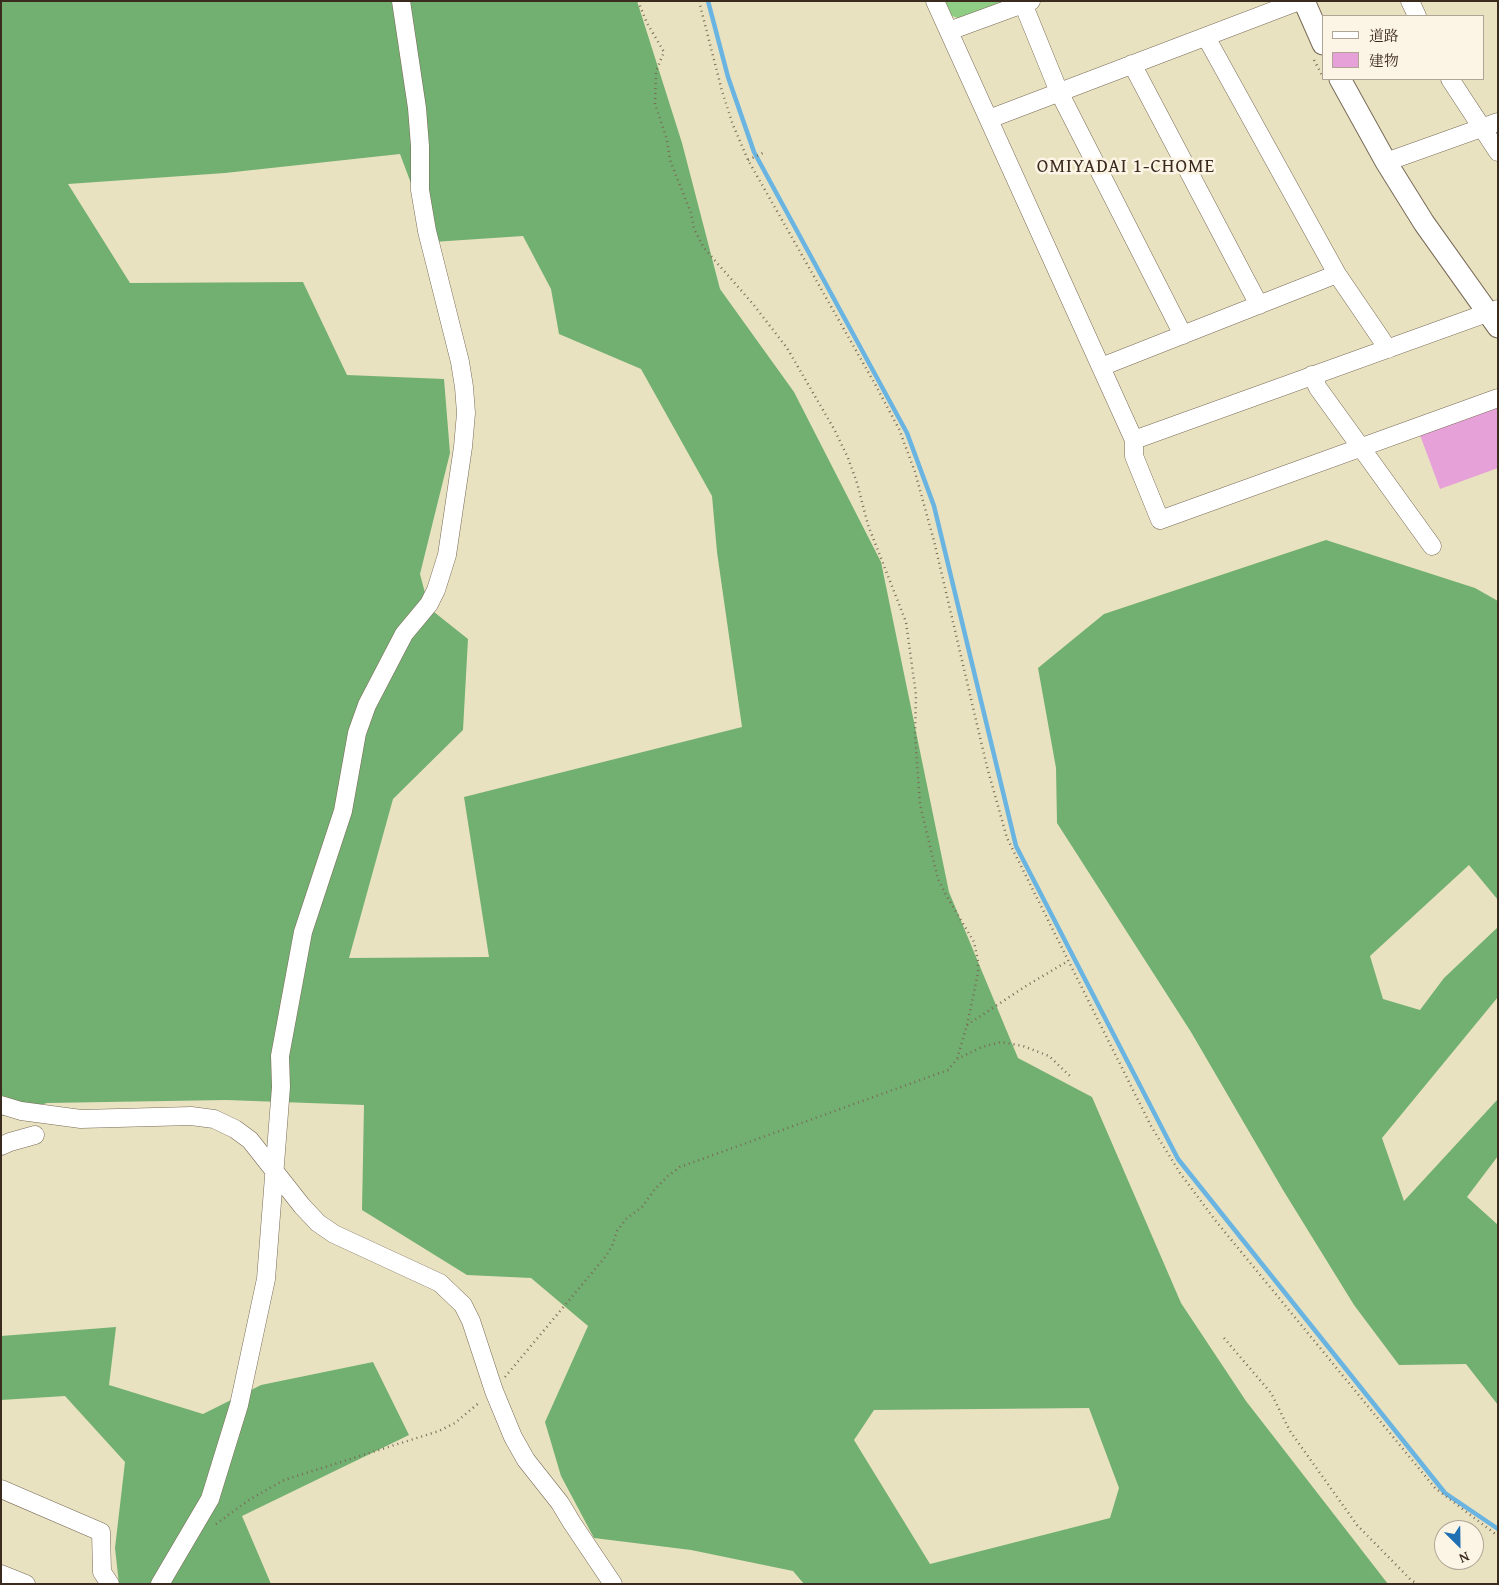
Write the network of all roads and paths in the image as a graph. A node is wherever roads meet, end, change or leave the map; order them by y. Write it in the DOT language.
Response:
graph roads {
  1 [pos="401,1"];
  2 [pos="638,1"];
  3 [pos="699,1"];
  4 [pos="935,1"];
  5 [pos="1299,1"];
  6 [pos="1304,1"];
  7 [pos="1410,1"];
  8 [pos="1026,2"];
  9 [pos="1417,15"];
  10 [pos="949,31"];
  11 [pos="1206,36"];
  12 [pos="1322,42"];
  13 [pos="1132,64"];
  14 [pos="1341,80"];
  15 [pos="1451,80"];
  16 [pos="1059,92"];
  17 [pos="989,119"];
  18 [pos="1498,122"];
  19 [pos="1481,128"];
  20 [pos="1498,152"];
  21 [pos="763,153"];
  22 [pos="748,160"];
  23 [pos="1386,162"];
  24 [pos="1337,274"];
  25 [pos="1259,305"];
  26 [pos="1494,316"];
  27 [pos="1183,335"];
  28 [pos="1388,349"];
  29 [pos="1101,367"];
  30 [pos="1312,375"];
  31 [pos="1498,398"];
  32 [pos="1134,440"];
  33 [pos="1360,448"];
  34 [pos="1432,546"];
  35 [pos="1068,961"];
  36 [pos="967,1025"];
  37 [pos="957,1059"];
  38 [pos="1071,1077"];
  39 [pos="1,1105"];
  40 [pos="35,1135"];
  41 [pos="1,1146"];
  42 [pos="275,1172"];
  43 [pos="1224,1338"];
  44 [pos="494,1391"];
  45 [pos="1,1489"];
  46 [pos="212,1526"];
  47 [pos="1498,1536"];
  48 [pos="1,1574"];
  49 [pos="26,1584"];
  50 [pos="110,1584"];
  51 [pos="160,1584"];
  52 [pos="613,1584"];
  53 [pos="1418,1584"];
  1 -- 42 [label="street"];
  2 -- 36 [label="path"];
  3 -- 22 [label="path"];
  4 -- 10 [label="street"];
  5 -- 11 [label="street"];
  6 -- 12 [label="street"];
  7 -- 9 [label="street"];
  8 -- 10 [label="street"];
  8 -- 16 [label="street"];
  10 -- 17 [label="street"];
  11 -- 13 [label="street"];
  11 -- 24 [label="street"];
  13 -- 16 [label="street"];
  13 -- 25 [label="street"];
  14 -- 23 [label="street"];
  15 -- 19 [label="street"];
  16 -- 17 [label="street"];
  16 -- 27 [label="street"];
  17 -- 29 [label="street"];
  18 -- 19 [label="street"];
  19 -- 20 [label="street"];
  19 -- 23 [label="street"];
  21 -- 22 [label="path"];
  22 -- 35 [label="path"];
  23 -- 26 [label="street"];
  24 -- 25 [label="street"];
  24 -- 28 [label="street"];
  25 -- 27 [label="street"];
  26 -- 28 [label="street"];
  27 -- 29 [label="street"];
  28 -- 30 [label="street"];
  29 -- 32 [label="street"];
  30 -- 32 [label="street"];
  30 -- 33 [label="street"];
  31 -- 33 [label="street"];
  32 -- 33 [label="street"];
  33 -- 34 [label="street"];
  35 -- 36 [label="path"];
  35 -- 47 [label="path"];
  36 -- 37 [label="path"];
  37 -- 38 [label="path"];
  37 -- 44 [label="path"];
  39 -- 42 [label="street"];
  40 -- 41 [label="street"];
  42 -- 44 [label="street"];
  42 -- 51 [label="street"];
  43 -- 53 [label="path"];
  44 -- 46 [label="path"];
  44 -- 52 [label="street"];
  45 -- 50 [label="street"];
  48 -- 49 [label="street"];
}
